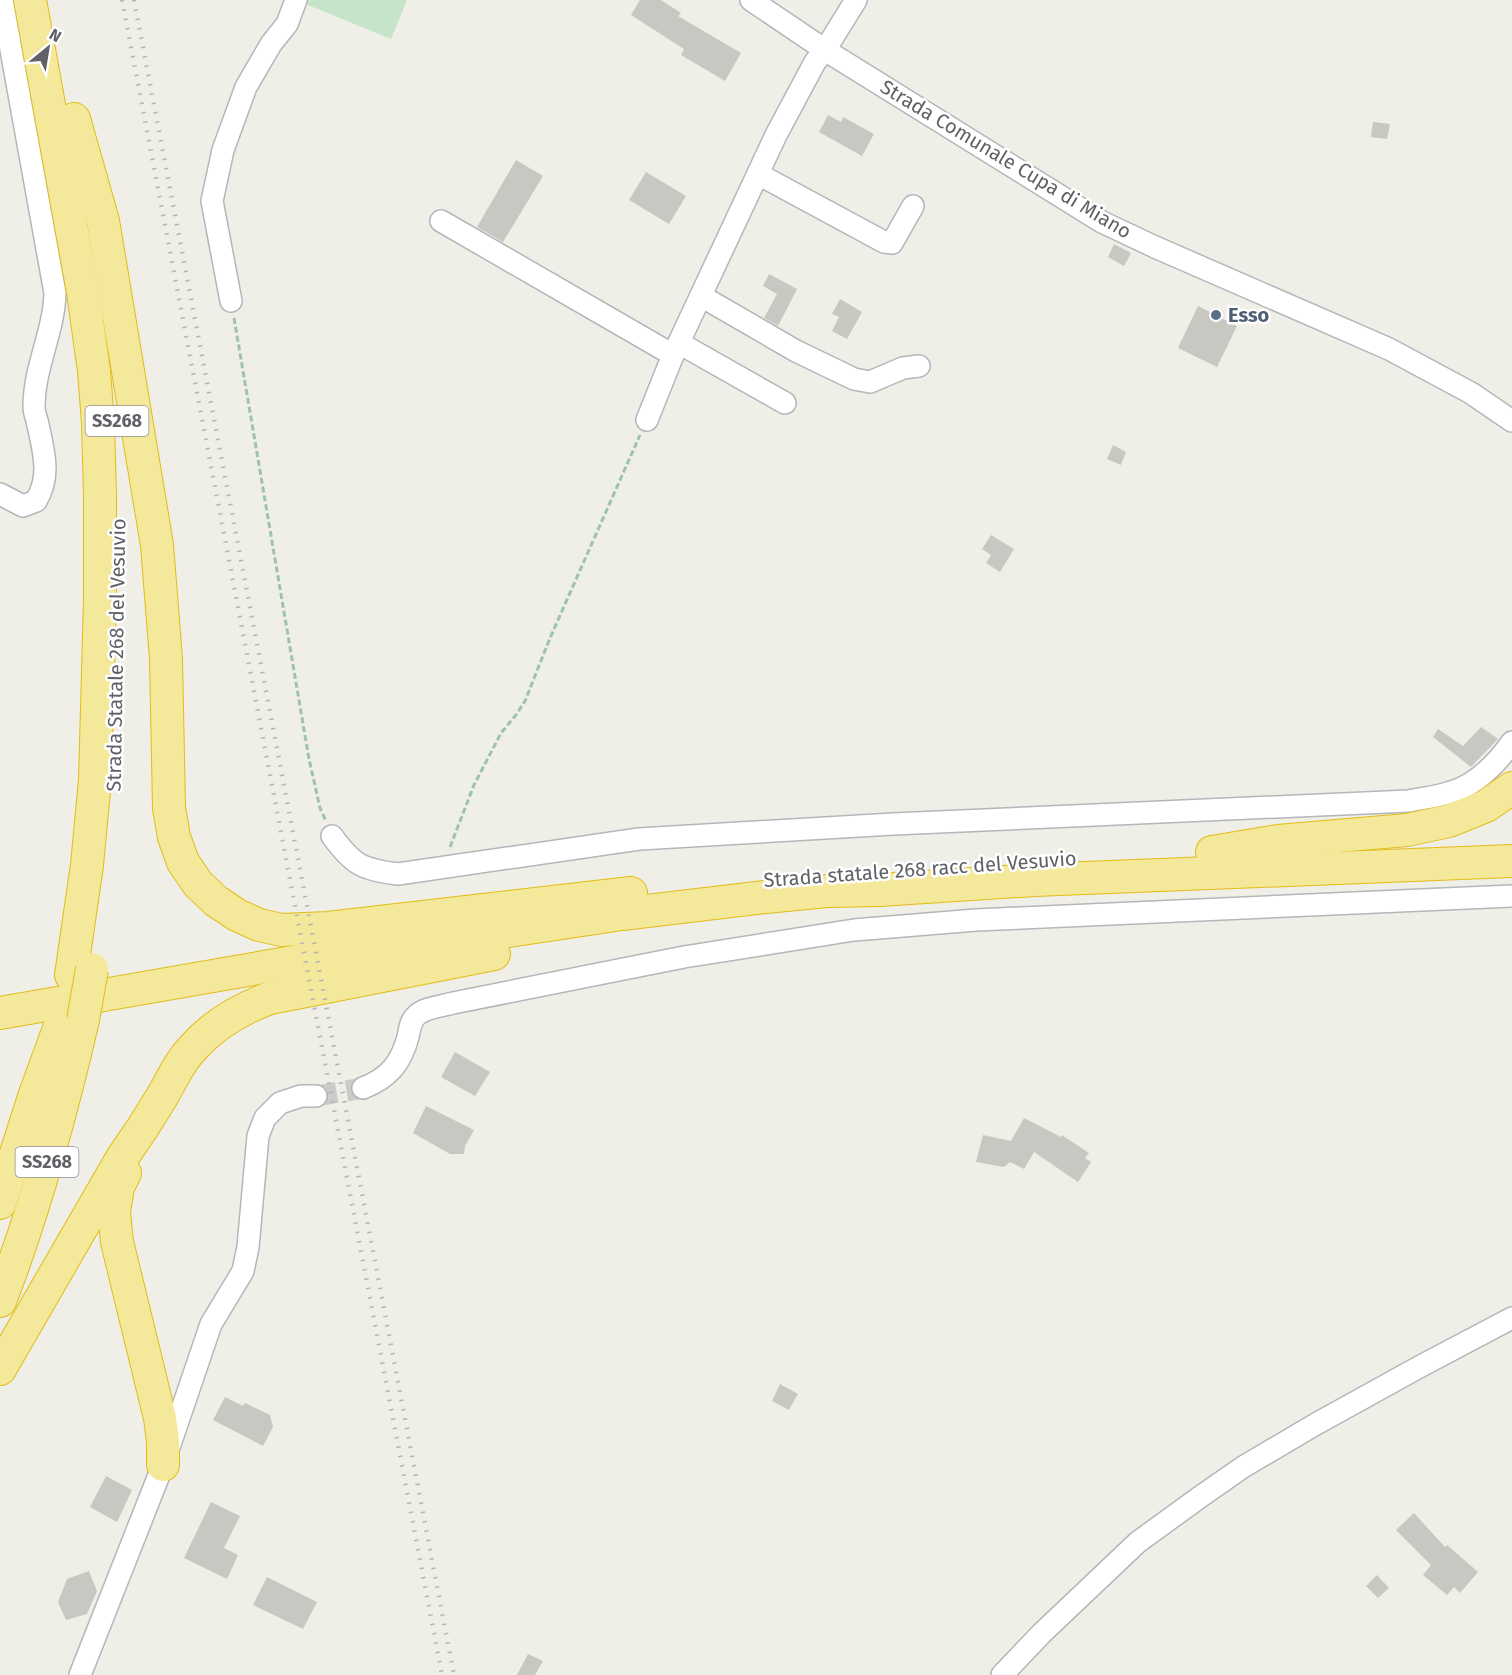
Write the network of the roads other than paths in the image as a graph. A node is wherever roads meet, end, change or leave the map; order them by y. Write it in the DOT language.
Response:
graph roads {
  1 [pos="2,0"];
  2 [pos="30,0"];
  3 [pos="50,0"];
  4 [pos="296,0"];
  5 [pos="751,0"];
  6 [pos="856,0"];
  7 [pos="825,50"];
  8 [pos="74,119"];
  9 [pos="758,174"];
  10 [pos="913,206"];
  11 [pos="441,221"];
  12 [pos="701,296"];
  13 [pos="231,301"];
  14 [pos="676,349"];
  15 [pos="919,366"];
  16 [pos="785,403"];
  17 [pos="647,420"];
  18 [pos="1512,421"];
  19 [pos="0,494"];
  20 [pos="1512,742"];
  21 [pos="1512,788"];
  22 [pos="332,836"];
  23 [pos="1512,840"];
  24 [pos="1212,852"];
  25 [pos="1512,861"];
  26 [pos="682,889"];
  27 [pos="879,890"];
  28 [pos="1512,896"];
  29 [pos="333,955"];
  30 [pos="82,972"];
  31 [pos="0,1013"];
  32 [pos="72,1022"];
  33 [pos="363,1088"];
  34 [pos="316,1096"];
  35 [pos="141,1132"];
  36 [pos="0,1203"];
  37 [pos="0,1244"];
  38 [pos="0,1301"];
  39 [pos="1512,1318"];
  40 [pos="0,1369"];
  41 [pos="168,1406"];
  42 [pos="163,1465"];
  43 [pos="80,1675"];
  44 [pos="1002,1675"];
  1 -- 19 [label="street"];
  2 -- 30 [label="highway, Strada Statale 268 del Vesuvio / SS268"];
  3 -- 8 [label="highway, Strada Statale 268 del Vesuvio / SS268"];
  4 -- 13 [label="street"];
  5 -- 7 [label="street, Strada Comunale Cupa di Miano"];
  6 -- 7 [label="street"];
  7 -- 9 [label="street"];
  7 -- 18 [label="street, Strada Comunale Cupa di Miano"];
  8 -- 26 [label="highway"];
  8 -- 30 [label="highway, Strada Statale 268 del Vesuvio / SS268"];
  9 -- 10 [label="street"];
  9 -- 12 [label="street"];
  11 -- 14 [label="street"];
  12 -- 14 [label="street"];
  12 -- 15 [label="street"];
  14 -- 16 [label="street"];
  14 -- 17 [label="street"];
  20 -- 22 [label="street"];
  21 -- 24 [label="highway"];
  23 -- 24 [label="highway, Strada statale 268 racc del Vesuvio"];
  24 -- 26 [label="highway, Strada statale 268 racc del Vesuvio"];
  25 -- 27 [label="highway, Strada statale 268 racc del Vesuvio"];
  26 -- 29 [label="highway, Strada statale 268 racc del Vesuvio"];
  27 -- 29 [label="highway, Strada statale 268 racc del Vesuvio"];
  27 -- 35 [label="highway"];
  28 -- 33 [label="street"];
  29 -- 31 [label="highway, Strada statale 268 racc del Vesuvio"];
  30 -- 32 [label="highway, Strada Statale 268 del Vesuvio / SS268, bridge"];
  32 -- 36 [label="highway"];
  32 -- 37 [label="highway, Strada Statale 268 del Vesuvio / SS268"];
  32 -- 38 [label="highway, Strada Statale 268 del Vesuvio / SS268"];
  34 -- 41 [label="street"];
  35 -- 40 [label="highway"];
  35 -- 41 [label="highway"];
  39 -- 44 [label="street"];
  41 -- 42 [label="highway"];
  42 -- 43 [label="street"];
}
